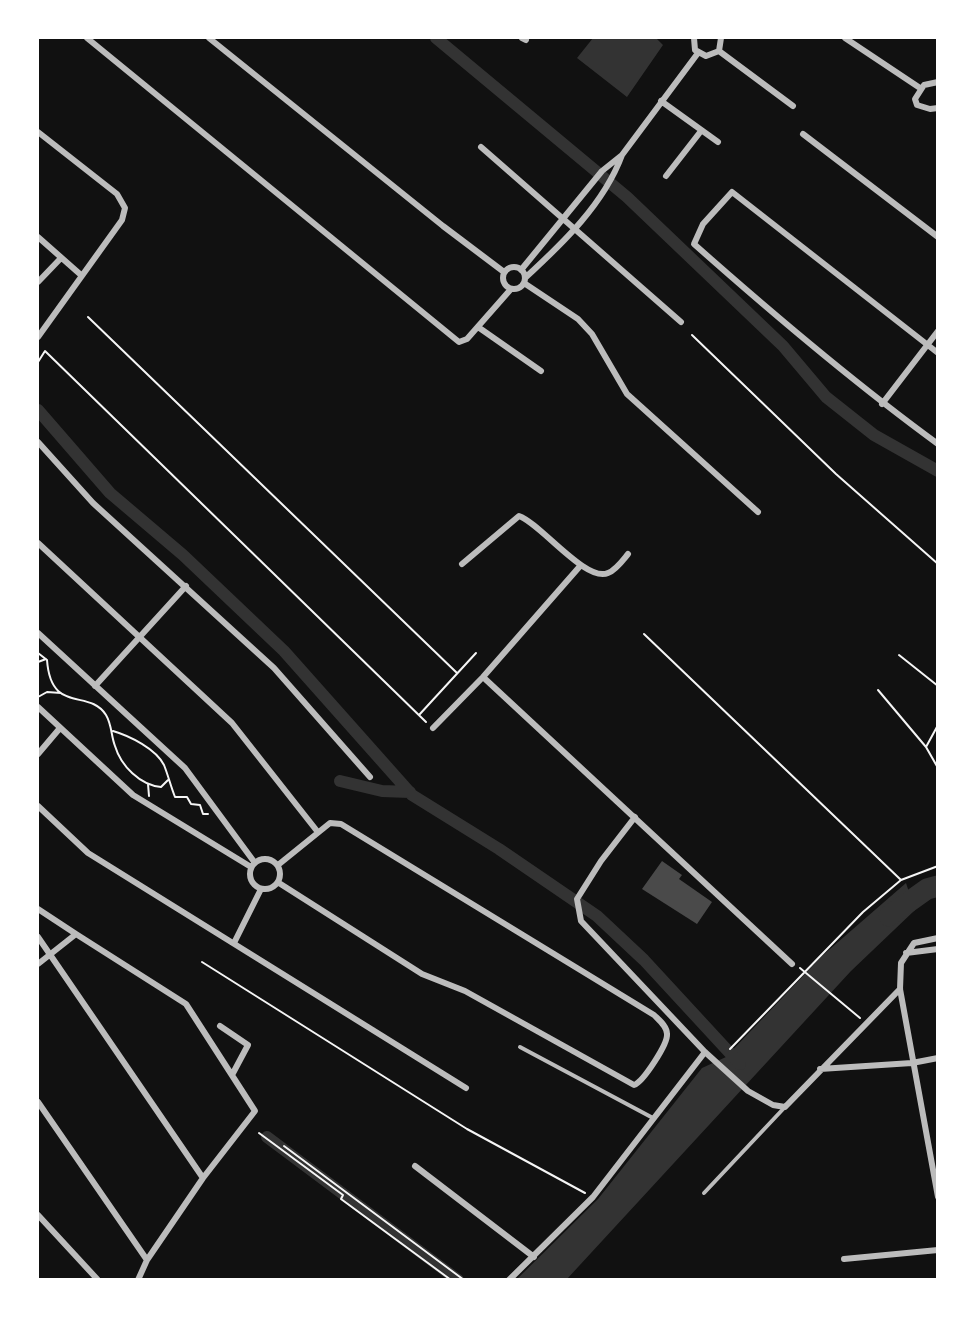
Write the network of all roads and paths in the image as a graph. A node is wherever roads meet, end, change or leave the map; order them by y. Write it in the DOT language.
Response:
graph roads {
  1 [pos="87,38"];
  2 [pos="209,38"];
  3 [pos="694,38"];
  4 [pos="721,38"];
  5 [pos="844,38"];
  6 [pos="719,51"];
  7 [pos="698,53"];
  8 [pos="938,82"];
  9 [pos="920,88"];
  10 [pos="661,101"];
  11 [pos="793,106"];
  12 [pos="938,108"];
  13 [pos="701,131"];
  14 [pos="38,132"];
  15 [pos="803,134"];
  16 [pos="717,142"];
  17 [pos="480,147"];
  18 [pos="622,155"];
  19 [pos="666,176"];
  20 [pos="565,218"];
  21 [pos="576,228"];
  22 [pos="38,237"];
  23 [pos="938,237"];
  24 [pos="61,258"];
  25 [pos="521,270"];
  26 [pos="504,272"];
  27 [pos="81,275"];
  28 [pos="525,280"];
  29 [pos="38,282"];
  30 [pos="511,289"];
  31 [pos="88,317"];
  32 [pos="681,322"];
  33 [pos="478,327"];
  34 [pos="938,331"];
  35 [pos="692,335"];
  36 [pos="38,337"];
  37 [pos="927,345"];
  38 [pos="938,352"];
  39 [pos="38,362"];
  40 [pos="541,371"];
  41 [pos="882,404"];
  42 [pos="38,442"];
  43 [pos="938,444"];
  44 [pos="758,512"];
  45 [pos="38,543"];
  46 [pos="628,554"];
  47 [pos="462,564"];
  48 [pos="938,564"];
  49 [pos="581,565"];
  50 [pos="186,586"];
  51 [pos="38,633"];
  52 [pos="644,634"];
  53 [pos="138,638"];
  54 [pos="38,653"];
  55 [pos="476,653"];
  56 [pos="899,655"];
  57 [pos="46,659"];
  58 [pos="38,662"];
  59 [pos="457,673"];
  60 [pos="483,677"];
  61 [pos="95,686"];
  62 [pos="938,686"];
  63 [pos="878,690"];
  64 [pos="61,693"];
  65 [pos="38,698"];
  66 [pos="38,707"];
  67 [pos="419,715"];
  68 [pos="938,725"];
  69 [pos="60,728"];
  70 [pos="433,728"];
  71 [pos="112,731"];
  72 [pos="926,747"];
  73 [pos="38,754"];
  74 [pos="938,768"];
  75 [pos="370,777"];
  76 [pos="168,780"];
  77 [pos="38,806"];
  78 [pos="216,810"];
  79 [pos="635,817"];
  80 [pos="317,831"];
  81 [pos="253,865"];
  82 [pos="278,865"];
  83 [pos="938,866"];
  84 [pos="901,880"];
  85 [pos="279,883"];
  86 [pos="261,889"];
  87 [pos="38,909"];
  88 [pos="76,934"];
  89 [pos="38,937"];
  90 [pos="938,938"];
  91 [pos="234,943"];
  92 [pos="938,950"];
  93 [pos="906,953"];
  94 [pos="49,955"];
  95 [pos="202,962"];
  96 [pos="38,964"];
  97 [pos="792,964"];
  98 [pos="806,972"];
  99 [pos="900,989"];
  100 [pos="867,1024"];
  101 [pos="220,1026"];
  102 [pos="520,1047"];
  103 [pos="730,1049"];
  104 [pos="708,1055"];
  105 [pos="938,1058"];
  106 [pos="912,1063"];
  107 [pos="820,1069"];
  108 [pos="232,1075"];
  109 [pos="466,1088"];
  110 [pos="38,1102"];
  111 [pos="785,1107"];
  112 [pos="654,1119"];
  113 [pos="259,1133"];
  114 [pos="285,1146"];
  115 [pos="938,1157"];
  116 [pos="929,1158"];
  117 [pos="415,1166"];
  118 [pos="203,1178"];
  119 [pos="704,1193"];
  120 [pos="593,1197"];
  121 [pos="938,1197"];
  122 [pos="38,1215"];
  123 [pos="938,1250"];
  124 [pos="534,1257"];
  125 [pos="844,1259"];
  126 [pos="147,1260"];
  127 [pos="98,1280"];
  128 [pos="138,1280"];
  129 [pos="451,1280"];
  130 [pos="464,1280"];
  131 [pos="509,1280"];
  1 -- 33 [label="street"];
  2 -- 26 [label="street"];
  3 -- 7 [label="street"];
  4 -- 6 [label="street"];
  5 -- 9 [label="street"];
  6 -- 7 [label="street"];
  6 -- 11 [label="street"];
  7 -- 10 [label="street"];
  8 -- 9 [label="street"];
  9 -- 12 [label="street"];
  10 -- 13 [label="street"];
  10 -- 18 [label="street"];
  13 -- 16 [label="street"];
  13 -- 19 [label="street"];
  14 -- 27 [label="street"];
  15 -- 23 [label="street"];
  17 -- 20 [label="street"];
  18 -- 20 [label="street"];
  18 -- 21 [label="street"];
  20 -- 21 [label="street"];
  20 -- 25 [label="street"];
  21 -- 28 [label="street"];
  21 -- 32 [label="street"];
  22 -- 24 [label="street"];
  24 -- 27 [label="street"];
  24 -- 29 [label="street"];
  25 -- 26 [label="street"];
  25 -- 28 [label="street"];
  26 -- 30 [label="street"];
  27 -- 36 [label="street"];
  28 -- 30 [label="street"];
  28 -- 44 [label="street"];
  30 -- 33 [label="street"];
  31 -- 59 [label="path"];
  33 -- 40 [label="street"];
  34 -- 37 [label="street"];
  35 -- 48 [label="path"];
  37 -- 38 [label="street"];
  37 -- 41 [label="street"];
  37 -- 41 [label="street"];
  39 -- 67 [label="path"];
  41 -- 43 [label="street"];
  42 -- 50 [label="street"];
  45 -- 53 [label="street"];
  46 -- 49 [label="street"];
  47 -- 49 [label="street"];
  49 -- 60 [label="street"];
  50 -- 53 [label="street"];
  50 -- 75 [label="street"];
  51 -- 61 [label="street"];
  52 -- 84 [label="path"];
  53 -- 61 [label="street"];
  53 -- 80 [label="street"];
  54 -- 57 [label="path"];
  55 -- 59 [label="path"];
  56 -- 62 [label="path"];
  57 -- 58 [label="path"];
  57 -- 64 [label="path"];
  59 -- 67 [label="path"];
  60 -- 70 [label="street"];
  60 -- 79 [label="street"];
  61 -- 78 [label="street"];
  63 -- 72 [label="path"];
  64 -- 65 [label="path"];
  64 -- 71 [label="path"];
  66 -- 69 [label="street"];
  67 -- 70 [label="path"];
  68 -- 72 [label="path"];
  69 -- 73 [label="street"];
  69 -- 81 [label="street"];
  71 -- 76 [label="path"];
  71 -- 76 [label="path"];
  72 -- 74 [label="path"];
  76 -- 78 [label="path"];
  77 -- 91 [label="street"];
  78 -- 81 [label="street"];
  79 -- 97 [label="street"];
  79 -- 104 [label="street"];
  80 -- 82 [label="street"];
  80 -- 85 [label="street"];
  81 -- 82 [label="street"];
  81 -- 86 [label="street"];
  82 -- 85 [label="street"];
  83 -- 84 [label="path"];
  84 -- 103 [label="path"];
  85 -- 86 [label="street"];
  86 -- 91 [label="street"];
  87 -- 88 [label="street"];
  88 -- 94 [label="street"];
  88 -- 108 [label="street"];
  89 -- 94 [label="street"];
  90 -- 93 [label="street"];
  91 -- 109 [label="street"];
  92 -- 93 [label="street"];
  93 -- 99 [label="street"];
  94 -- 96 [label="street"];
  94 -- 118 [label="street"];
  95 -- 120 [label="path"];
  98 -- 100 [label="path"];
  99 -- 100 [label="street"];
  99 -- 106 [label="street"];
  100 -- 107 [label="street"];
  101 -- 108 [label="street"];
  102 -- 112 [label="lane"];
  104 -- 111 [label="street"];
  104 -- 112 [label="street"];
  105 -- 106 [label="street"];
  106 -- 107 [label="street"];
  106 -- 116 [label="street"];
  107 -- 111 [label="street"];
  108 -- 118 [label="street"];
  110 -- 126 [label="street"];
  111 -- 119 [label="lane"];
  112 -- 120 [label="street"];
  113 -- 129 [label="path"];
  114 -- 130 [label="path"];
  115 -- 116 [label="street"];
  116 -- 121 [label="street"];
  117 -- 124 [label="street"];
  118 -- 126 [label="street"];
  120 -- 124 [label="street"];
  122 -- 127 [label="street"];
  123 -- 125 [label="street"];
  124 -- 131 [label="street"];
  126 -- 128 [label="street"];
}
